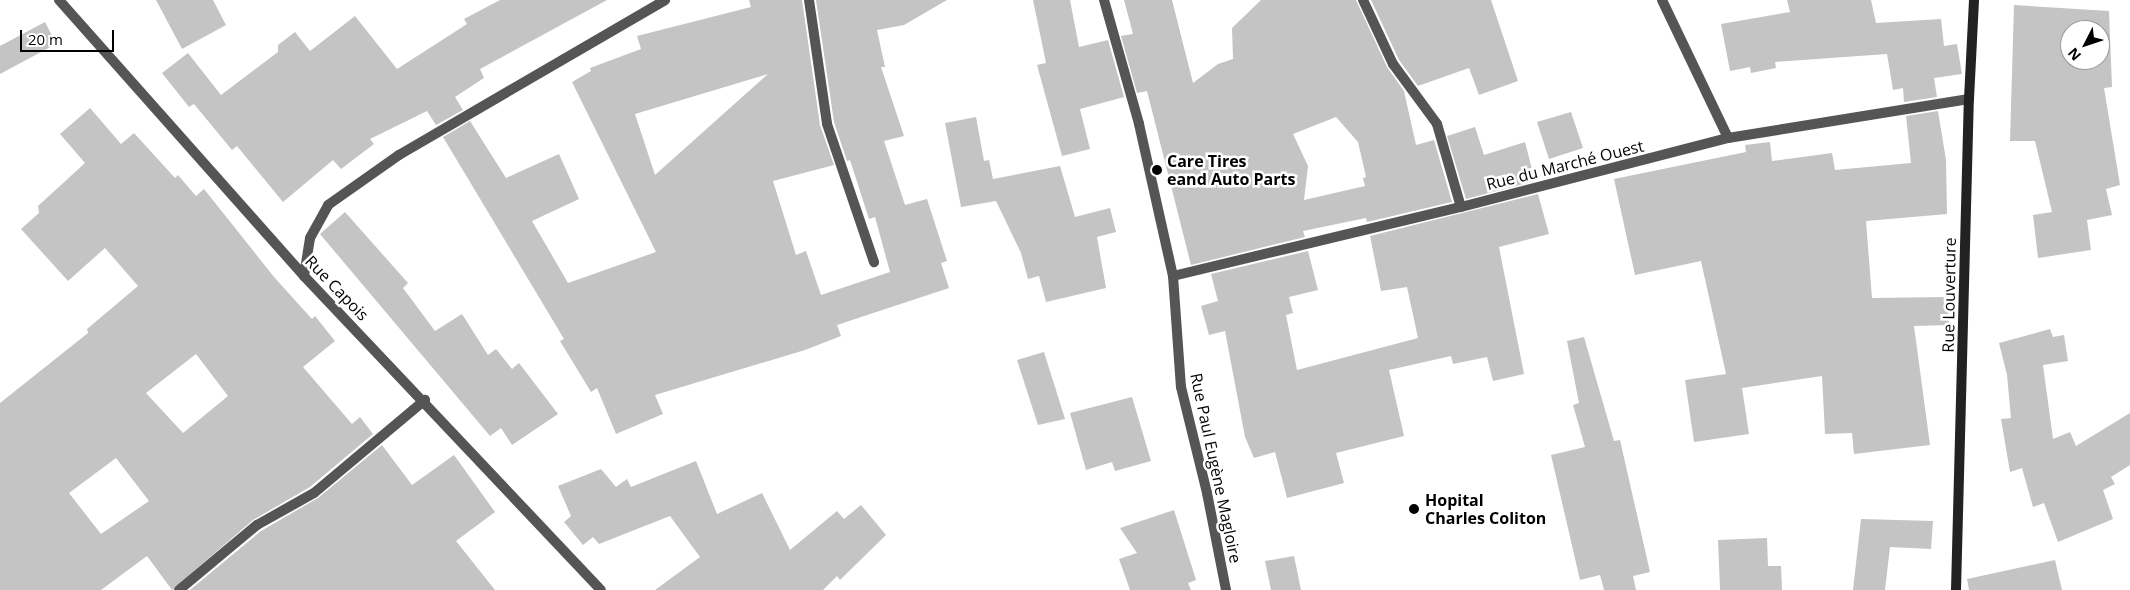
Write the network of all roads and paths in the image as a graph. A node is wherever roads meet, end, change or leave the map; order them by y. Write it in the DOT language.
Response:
graph roads {
  1 [pos="59,0"];
  2 [pos="665,0"];
  3 [pos="809,0"];
  4 [pos="1104,0"];
  5 [pos="1363,0"];
  6 [pos="1662,0"];
  7 [pos="1974,0"];
  8 [pos="1969,99"];
  9 [pos="1728,138"];
  10 [pos="1461,207"];
  11 [pos="874,262"];
  12 [pos="304,276"];
  13 [pos="1173,276"];
  14 [pos="424,400"];
  15 [pos="179,590"];
  16 [pos="601,590"];
  17 [pos="1226,590"];
  18 [pos="1956,590"];
  1 -- 12 [label="street, Rue Capois"];
  2 -- 12 [label="street"];
  3 -- 11 [label="street"];
  4 -- 13 [label="street, Rue Paul Eugène Magloire"];
  5 -- 10 [label="street"];
  6 -- 9 [label="street"];
  7 -- 8 [label="main road, Rue Louverture"];
  8 -- 9 [label="street, Rue du Marché Ouest"];
  8 -- 18 [label="main road, Rue Louverture"];
  9 -- 10 [label="street, Rue du Marché Ouest"];
  10 -- 13 [label="street, Rue du Marché Ouest"];
  12 -- 14 [label="street, Rue Capois"];
  13 -- 17 [label="street, Rue Paul Eugène Magloire"];
  14 -- 15 [label="street"];
  14 -- 16 [label="street, Rue Capois"];
}
